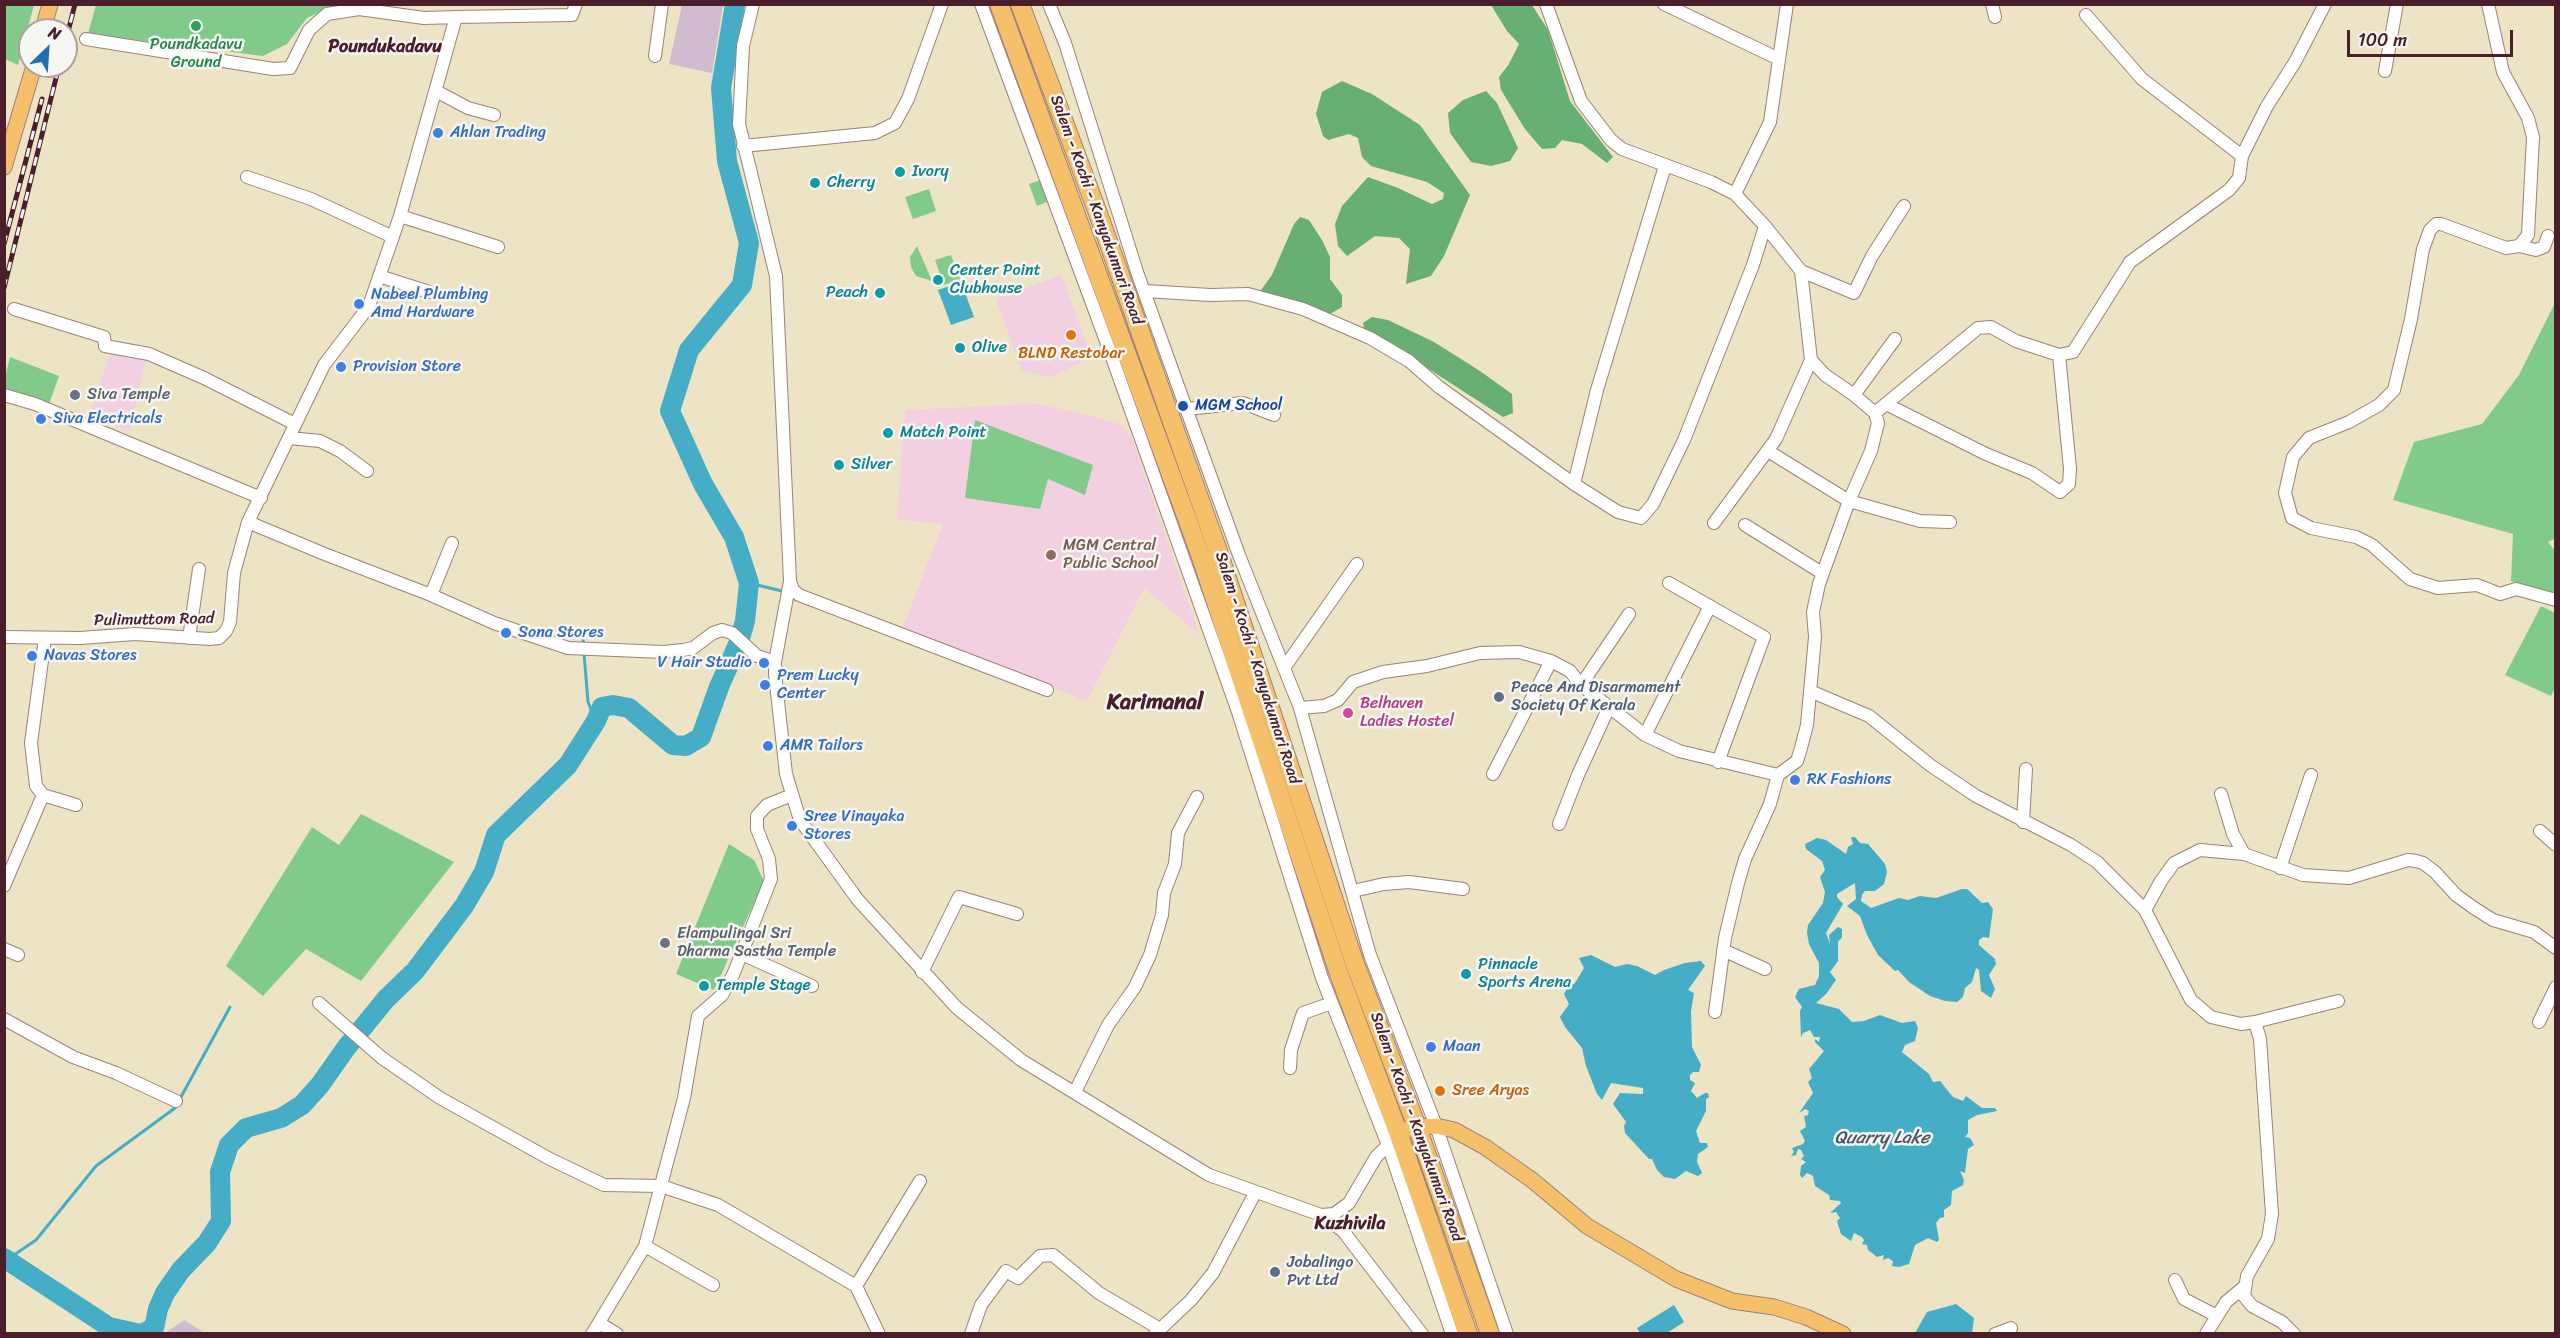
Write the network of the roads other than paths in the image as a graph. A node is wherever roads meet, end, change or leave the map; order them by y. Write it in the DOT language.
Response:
graph roads {
  1 [pos="576,4"];
  2 [pos="663,4"];
  3 [pos="753,4"];
  4 [pos="942,4"];
  5 [pos="981,4"];
  6 [pos="999,4"];
  7 [pos="1020,4"];
  8 [pos="1049,4"];
  9 [pos="1546,4"];
  10 [pos="1664,4"];
  11 [pos="1787,4"];
  12 [pos="1992,4"];
  13 [pos="2325,4"];
  14 [pos="2397,4"];
  15 [pos="2488,4"];
  16 [pos="359,7"];
  17 [pos="2086,15"];
  18 [pos="456,17"];
  19 [pos="1995,17"];
  20 [pos="86,39"];
  21 [pos="655,56"];
  22 [pos="1779,59"];
  23 [pos="2385,71"];
  24 [pos="30,78"];
  25 [pos="436,91"];
  26 [pos="494,115"];
  27 [pos="743,146"];
  28 [pos="2242,156"];
  29 [pos="1665,166"];
  30 [pos="4,167"];
  31 [pos="247,177"];
  32 [pos="1735,194"];
  33 [pos="1904,206"];
  34 [pos="400,216"];
  35 [pos="1766,226"];
  36 [pos="2548,236"];
  37 [pos="393,237"];
  38 [pos="2518,246"];
  39 [pos="498,247"];
  40 [pos="1801,272"];
  41 [pos="379,276"];
  42 [pos="1146,291"];
  43 [pos="429,292"];
  44 [pos="14,309"];
  45 [pos="1895,339"];
  46 [pos="2059,355"];
  47 [pos="1811,360"];
  48 [pos="4,395"];
  49 [pos="1854,395"];
  50 [pos="1886,404"];
  51 [pos="1187,409"];
  52 [pos="1875,413"];
  53 [pos="1274,415"];
  54 [pos="295,424"];
  55 [pos="289,438"];
  56 [pos="1768,451"];
  57 [pos="367,471"];
  58 [pos="1574,484"];
  59 [pos="261,498"];
  60 [pos="1849,501"];
  61 [pos="248,522"];
  62 [pos="1950,522"];
  63 [pos="1714,523"];
  64 [pos="1745,525"];
  65 [pos="452,543"];
  66 [pos="1357,564"];
  67 [pos="199,569"];
  68 [pos="1822,573"];
  69 [pos="790,581"];
  70 [pos="1669,583"];
  71 [pos="431,595"];
  72 [pos="2556,600"];
  73 [pos="1710,606"];
  74 [pos="1629,614"];
  75 [pos="4,637"];
  76 [pos="45,638"];
  77 [pos="189,638"];
  78 [pos="1551,661"];
  79 [pos="775,662"];
  80 [pos="1284,668"];
  81 [pos="1581,685"];
  82 [pos="1047,690"];
  83 [pos="1810,691"];
  84 [pos="1609,707"];
  85 [pos="1300,708"];
  86 [pos="1645,735"];
  87 [pos="1718,762"];
  88 [pos="2026,769"];
  89 [pos="1493,774"];
  90 [pos="1778,775"];
  91 [pos="2311,775"];
  92 [pos="2221,794"];
  93 [pos="43,795"];
  94 [pos="792,795"];
  95 [pos="1197,797"];
  96 [pos="76,805"];
  97 [pos="2024,822"];
  98 [pos="1559,824"];
  99 [pos="2540,831"];
  100 [pos="2556,845"];
  101 [pos="2244,854"];
  102 [pos="2280,868"];
  103 [pos="4,886"];
  104 [pos="1463,889"];
  105 [pos="1353,891"];
  106 [pos="2145,910"];
  107 [pos="1017,914"];
  108 [pos="2556,948"];
  109 [pos="4,949"];
  110 [pos="1723,950"];
  111 [pos="742,954"];
  112 [pos="18,956"];
  113 [pos="1765,969"];
  114 [pos="922,972"];
  115 [pos="812,986"];
  116 [pos="2556,987"];
  117 [pos="2338,1001"];
  118 [pos="1332,1002"];
  119 [pos="319,1003"];
  120 [pos="1715,1012"];
  121 [pos="5,1022"];
  122 [pos="2255,1022"];
  123 [pos="2539,1022"];
  124 [pos="1290,1068"];
  125 [pos="1075,1092"];
  126 [pos="176,1101"];
  127 [pos="1417,1126"];
  128 [pos="1436,1126"];
  129 [pos="1393,1138"];
  130 [pos="921,1180"];
  131 [pos="661,1186"];
  132 [pos="1255,1193"];
  133 [pos="1321,1215"];
  134 [pos="645,1246"];
  135 [pos="2175,1281"];
  136 [pos="713,1285"];
  137 [pos="856,1286"];
  138 [pos="2244,1287"];
  139 [pos="2217,1316"];
  140 [pos="596,1328"];
  141 [pos="2011,1328"];
  142 [pos="1157,1331"];
  143 [pos="617,1334"];
  144 [pos="879,1334"];
  145 [pos="971,1334"];
  146 [pos="1422,1334"];
  147 [pos="1452,1334"];
  148 [pos="1468,1334"];
  149 [pos="1490,1334"];
  150 [pos="1507,1334"];
  151 [pos="1843,1334"];
  152 [pos="1995,1334"];
  153 [pos="2206,1334"];
  154 [pos="2294,1334"];
  1 -- 18 [label="street"];
  2 -- 21 [label="street"];
  3 -- 27 [label="street"];
  4 -- 27 [label="street"];
  5 -- 118 [label="street"];
  6 -- 129 [label="highway, Salem - Kochi - Kanyakumari Road"];
  7 -- 127 [label="highway, Salem - Kochi - Kanyakumari Road"];
  8 -- 42 [label="street"];
  9 -- 29 [label="street"];
  10 -- 22 [label="street"];
  11 -- 22 [label="street"];
  12 -- 19 [label="street"];
  13 -- 28 [label="street"];
  14 -- 23 [label="street"];
  15 -- 38 [label="street"];
  16 -- 18 [label="street"];
  16 -- 20 [label="street"];
  17 -- 28 [label="street"];
  18 -- 25 [label="street, Pulimuttom Road"];
  22 -- 32 [label="street"];
  24 -- 30 [label="main road"];
  25 -- 26 [label="street"];
  25 -- 34 [label="street, Pulimuttom Road"];
  27 -- 69 [label="street"];
  28 -- 46 [label="street"];
  29 -- 32 [label="street"];
  29 -- 58 [label="street"];
  31 -- 37 [label="street"];
  32 -- 35 [label="street"];
  33 -- 40 [label="street"];
  34 -- 37 [label="street, Pulimuttom Road"];
  34 -- 39 [label="street"];
  35 -- 40 [label="street"];
  35 -- 58 [label="street"];
  36 -- 38 [label="street"];
  37 -- 41 [label="street, Pulimuttom Road"];
  38 -- 72 [label="street"];
  40 -- 47 [label="street"];
  41 -- 43 [label="street"];
  41 -- 54 [label="street, Pulimuttom Road"];
  42 -- 51 [label="street"];
  42 -- 58 [label="street"];
  44 -- 54 [label="street"];
  45 -- 49 [label="street"];
  46 -- 50 [label="street"];
  46 -- 50 [label="street"];
  47 -- 49 [label="street"];
  47 -- 56 [label="street"];
  48 -- 59 [label="street"];
  49 -- 52 [label="street"];
  50 -- 52 [label="street"];
  51 -- 53 [label="street"];
  51 -- 80 [label="street"];
  52 -- 60 [label="street"];
  54 -- 55 [label="street, Pulimuttom Road"];
  55 -- 57 [label="street"];
  55 -- 59 [label="street, Pulimuttom Road"];
  56 -- 60 [label="street"];
  56 -- 63 [label="street"];
  59 -- 61 [label="street, Pulimuttom Road"];
  60 -- 62 [label="street"];
  60 -- 68 [label="street"];
  61 -- 71 [label="street"];
  61 -- 77 [label="street, Pulimuttom Road"];
  64 -- 68 [label="street"];
  65 -- 71 [label="street"];
  66 -- 80 [label="street"];
  67 -- 77 [label="street"];
  68 -- 83 [label="street"];
  69 -- 79 [label="street"];
  69 -- 82 [label="street"];
  70 -- 73 [label="street"];
  71 -- 79 [label="street"];
  73 -- 86 [label="street"];
  73 -- 87 [label="street"];
  74 -- 81 [label="street"];
  75 -- 76 [label="street, Pulimuttom Road"];
  76 -- 77 [label="street, Pulimuttom Road"];
  76 -- 93 [label="street"];
  78 -- 81 [label="street"];
  78 -- 85 [label="street"];
  78 -- 89 [label="street"];
  79 -- 94 [label="street"];
  80 -- 85 [label="street"];
  81 -- 84 [label="street"];
  83 -- 90 [label="street"];
  83 -- 97 [label="street"];
  84 -- 86 [label="street"];
  84 -- 98 [label="street"];
  85 -- 105 [label="street"];
  86 -- 87 [label="street"];
  87 -- 90 [label="street"];
  88 -- 97 [label="street"];
  90 -- 110 [label="street"];
  91 -- 102 [label="street"];
  92 -- 101 [label="street"];
  93 -- 96 [label="street"];
  93 -- 103 [label="street"];
  94 -- 111 [label="street"];
  94 -- 114 [label="street"];
  95 -- 125 [label="street"];
  97 -- 106 [label="street"];
  99 -- 100 [label="street"];
  101 -- 102 [label="street"];
  101 -- 106 [label="street"];
  102 -- 108 [label="street"];
  104 -- 105 [label="street"];
  105 -- 128 [label="street"];
  106 -- 122 [label="street"];
  107 -- 114 [label="street"];
  109 -- 112 [label="street"];
  110 -- 113 [label="street"];
  110 -- 120 [label="street"];
  111 -- 115 [label="street"];
  111 -- 131 [label="street"];
  114 -- 125 [label="street"];
  116 -- 123 [label="street"];
  117 -- 122 [label="street"];
  118 -- 124 [label="street"];
  118 -- 129 [label="street"];
  119 -- 131 [label="street"];
  121 -- 126 [label="street"];
  122 -- 138 [label="street"];
  125 -- 132 [label="street"];
  127 -- 128 [label="main road"];
  127 -- 129 [label="main road"];
  127 -- 149 [label="highway, Salem - Kochi - Kanyakumari Road"];
  128 -- 150 [label="street"];
  128 -- 151 [label="main road"];
  129 -- 133 [label="street"];
  129 -- 147 [label="street"];
  129 -- 148 [label="highway, Salem - Kochi - Kanyakumari Road"];
  130 -- 137 [label="street"];
  131 -- 134 [label="street"];
  131 -- 137 [label="street"];
  132 -- 133 [label="street"];
  132 -- 142 [label="street"];
  133 -- 146 [label="street"];
  134 -- 136 [label="street"];
  134 -- 140 [label="street"];
  135 -- 139 [label="street"];
  137 -- 144 [label="street"];
  138 -- 139 [label="street"];
  138 -- 154 [label="street"];
  139 -- 153 [label="street"];
  140 -- 143 [label="street"];
  141 -- 152 [label="street"];
  142 -- 145 [label="street"];
}
